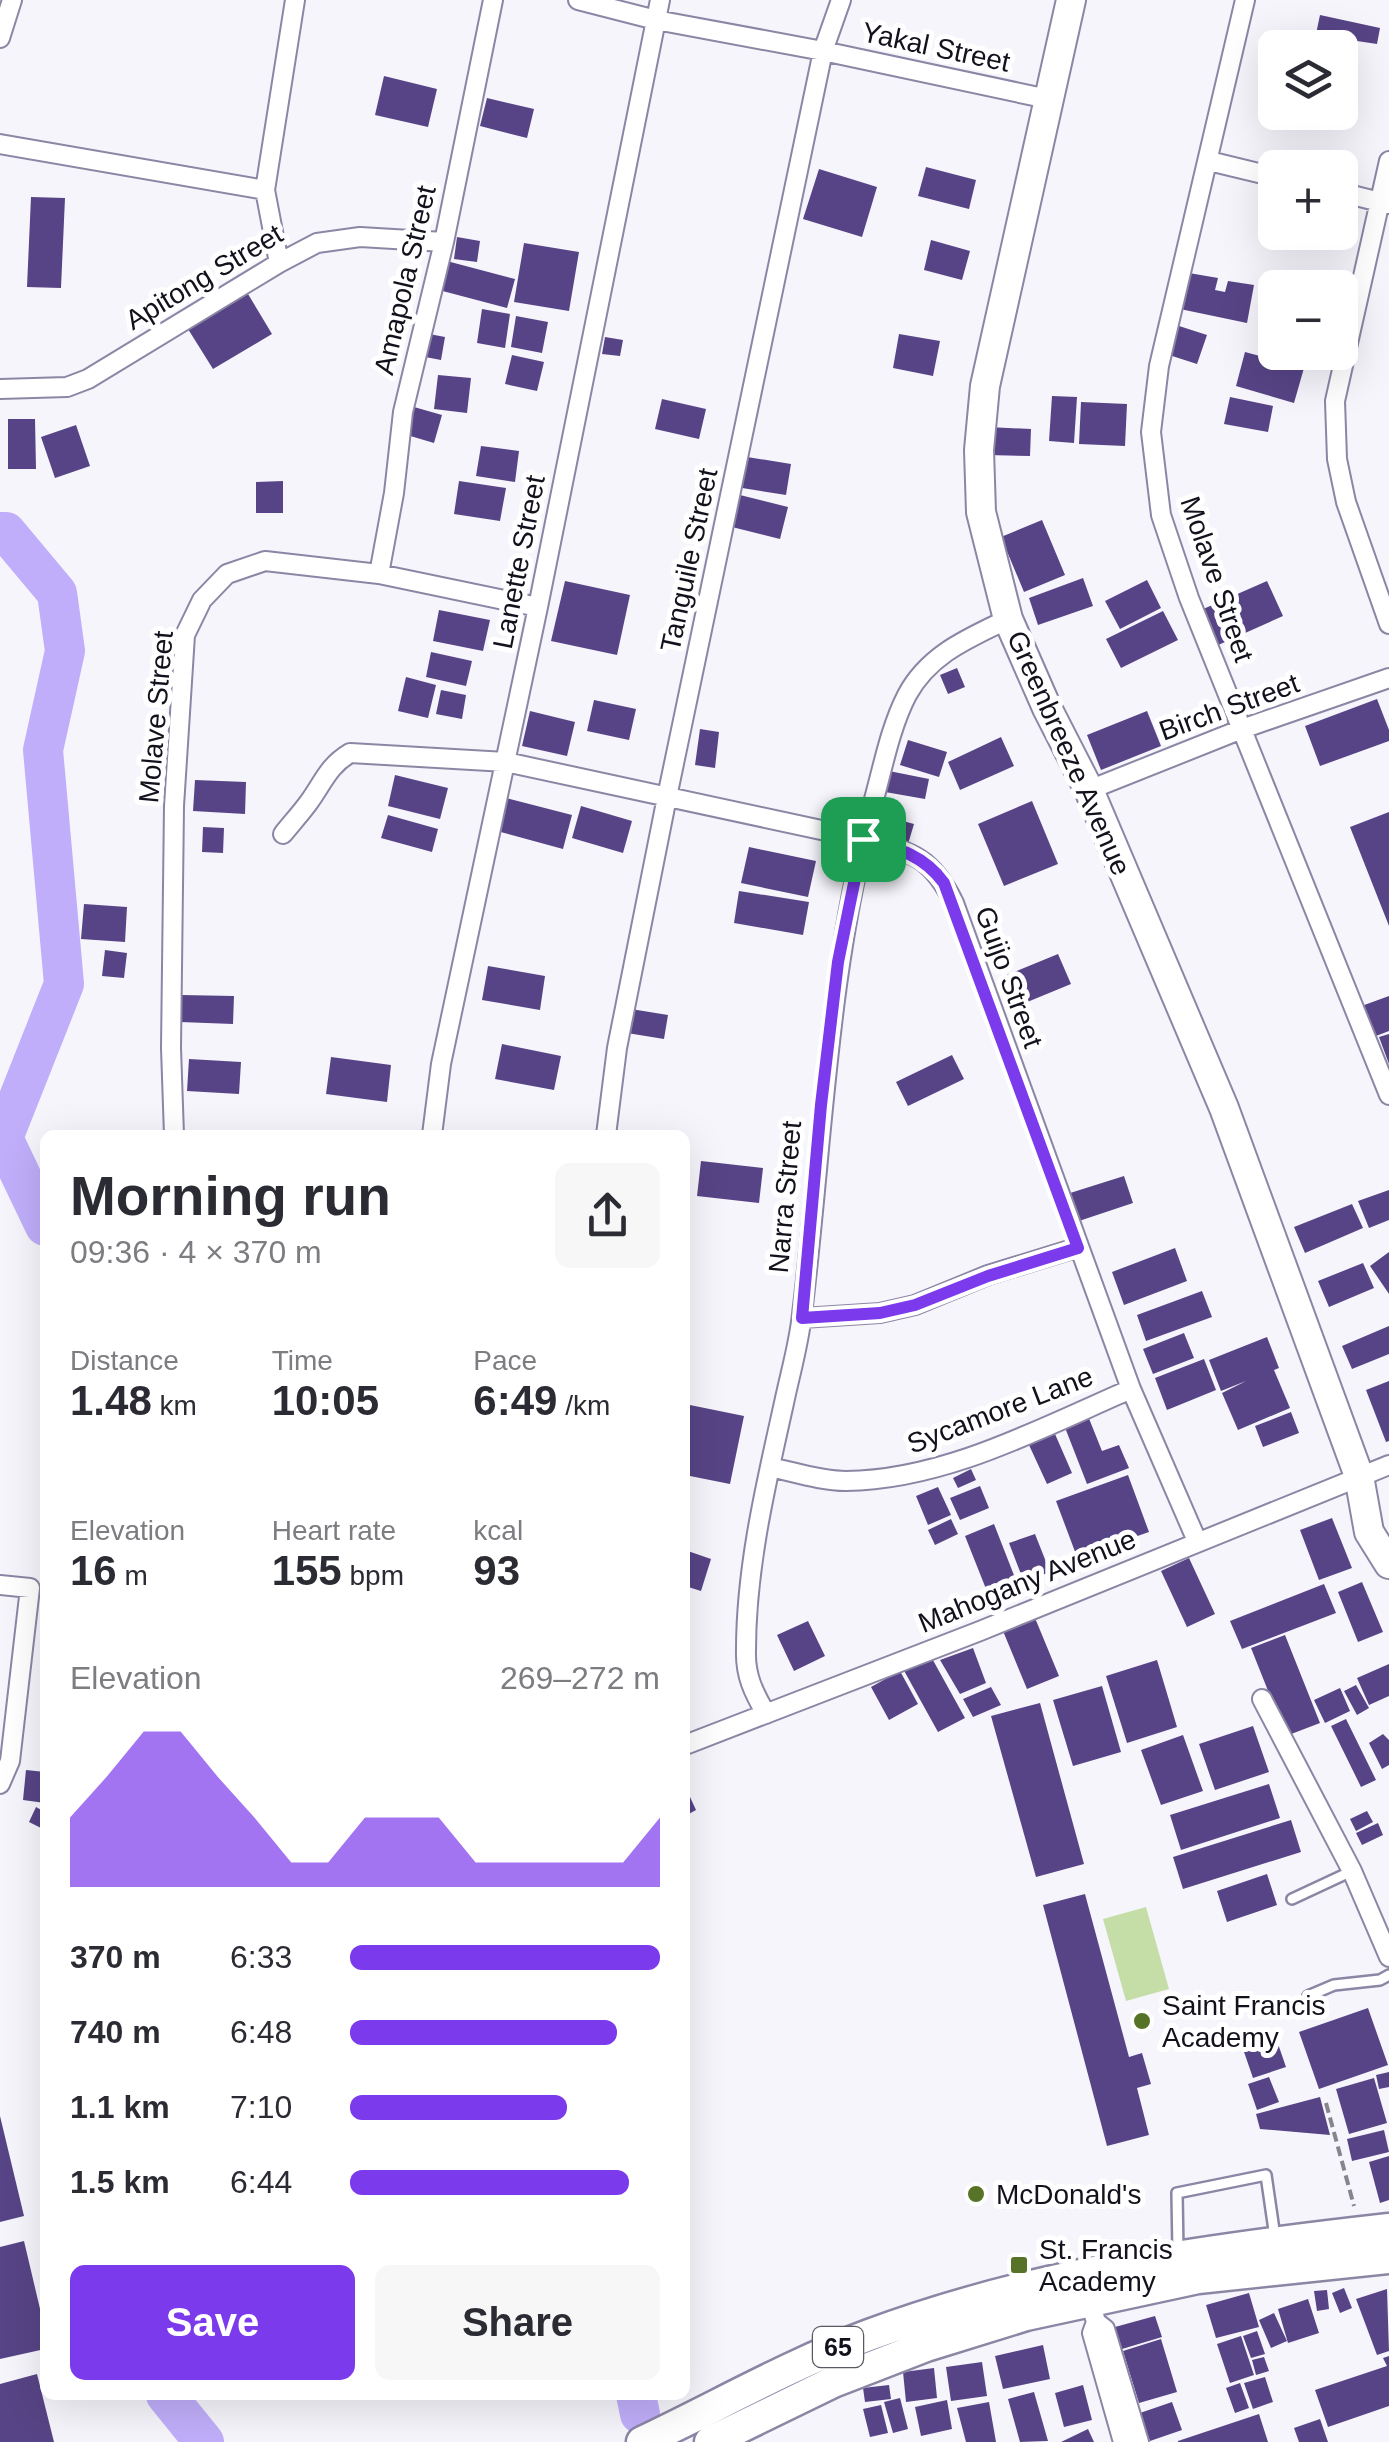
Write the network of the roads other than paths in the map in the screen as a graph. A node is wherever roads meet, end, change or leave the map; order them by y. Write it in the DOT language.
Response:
graph roads {
  1 [pos="12,0"];
  2 [pos="295,0"];
  3 [pos="493,0"];
  4 [pos="578,0"];
  5 [pos="660,0"];
  6 [pos="841,0"];
  7 [pos="1071,0"];
  8 [pos="1245,0"];
  9 [pos="656,20"];
  10 [pos="0,38"];
  11 [pos="823,51"];
  12 [pos="1048,99"];
  13 [pos="0,144"];
  14 [pos="1209,161"];
  15 [pos="1389,161"];
  16 [pos="1258,173"];
  17 [pos="264,190"];
  18 [pos="1358,196"];
  19 [pos="1384,203"];
  20 [pos="444,242"];
  21 [pos="279,263"];
  22 [pos="0,389"];
  23 [pos="379,574"];
  24 [pos="538,606"];
  25 [pos="1008,619"];
  26 [pos="1389,624"];
  27 [pos="1389,678"];
  28 [pos="1242,730"];
  29 [pos="506,762"];
  30 [pos="1089,790"];
  31 [pos="667,797"];
  32 [pos="282,834"];
  33 [pos="863,839"];
  34 [pos="1389,1095"];
  35 [pos="174,1130"];
  36 [pos="433,1130"];
  37 [pos="607,1130"];
  38 [pos="1078,1248"];
  39 [pos="802,1318"];
  40 [pos="1131,1389"];
  41 [pos="1389,1465"];
  42 [pos="770,1467"];
  43 [pos="1359,1476"];
  44 [pos="1389,1524"];
  45 [pos="1197,1541"];
  46 [pos="1389,1564"];
  47 [pos="0,1585"];
  48 [pos="1262,1699"];
  49 [pos="766,1714"];
  50 [pos="690,1743"];
  51 [pos="0,1784"];
  52 [pos="1352,1871"];
  53 [pos="1292,1899"];
  54 [pos="1389,1957"];
  55 [pos="1389,1975"];
  56 [pos="1308,1996"];
  57 [pos="1389,2230"];
  58 [pos="1276,2243"];
  59 [pos="1178,2255"];
  60 [pos="1389,2258"];
  61 [pos="1089,2298"];
  62 [pos="642,2442"];
  63 [pos="710,2442"];
  64 [pos="1123,2442"];
  65 [pos="1139,2442"];
  1 -- 10 [label="street"];
  2 -- 17 [label="street"];
  3 -- 20 [label="street, Amapola Street"];
  4 -- 9 [label="street, Yakal Street"];
  5 -- 9 [label="street, Lanette Street"];
  6 -- 11 [label="street, Tanguile Street"];
  7 -- 12 [label="street, Greenbreeze Avenue"];
  8 -- 14 [label="street, Molave Street"];
  9 -- 11 [label="street, Yakal Street"];
  9 -- 24 [label="street, Lanette Street"];
  11 -- 12 [label="street, Yakal Street"];
  11 -- 31 [label="street, Tanguile Street"];
  12 -- 25 [label="street, Greenbreeze Avenue"];
  13 -- 17 [label="street"];
  14 -- 16 [label="street"];
  14 -- 28 [label="street, Molave Street"];
  15 -- 19 [label="street"];
  17 -- 21 [label="street"];
  18 -- 19 [label="street"];
  19 -- 26 [label="street"];
  20 -- 21 [label="street, Apitong Street"];
  20 -- 23 [label="street, Amapola Street"];
  21 -- 22 [label="street, Apitong Street"];
  23 -- 24 [label="street, Molave Street"];
  23 -- 35 [label="street, Molave Street"];
  24 -- 29 [label="street, Lanette Street"];
  25 -- 30 [label="street, Greenbreeze Avenue"];
  25 -- 33 [label="street, Narra Street"];
  27 -- 28 [label="street, Birch Street"];
  28 -- 30 [label="street, Birch Street"];
  28 -- 34 [label="street, Molave Street"];
  29 -- 31 [label="street, Guijo Street"];
  29 -- 32 [label="street, Guijo Street"];
  29 -- 36 [label="street, Lanette Street"];
  30 -- 43 [label="street, Greenbreeze Avenue"];
  31 -- 33 [label="street, Guijo Street"];
  31 -- 37 [label="street, Tanguile Street"];
  33 -- 38 [label="street, Guijo Street"];
  33 -- 39 [label="street, Narra Street"];
  38 -- 39 [label="street"];
  38 -- 40 [label="street, Guijo Street"];
  39 -- 42 [label="street, Narra Street"];
  40 -- 42 [label="street, Sycamore Lane"];
  40 -- 45 [label="street, Guijo Street"];
  41 -- 43 [label="street, Mahogany Avenue"];
  42 -- 49 [label="street, Narra Street"];
  43 -- 44 [label="street, Greenbreeze Avenue"];
  43 -- 45 [label="street, Mahogany Avenue"];
  43 -- 46 [label="street, Greenbreeze Avenue"];
  45 -- 49 [label="street, Mahogany Avenue"];
  47 -- 51 [label="street"];
  48 -- 52 [label="street"];
  49 -- 50 [label="street, Mahogany Avenue"];
  52 -- 53 [label="lane"];
  52 -- 54 [label="street"];
  55 -- 56 [label="lane"];
  57 -- 58 [label="main road, 65"];
  58 -- 59 [label="main road, 65"];
  58 -- 59 [label="lane"];
  59 -- 61 [label="main road, 65"];
  60 -- 61 [label="main road, 65"];
  61 -- 62 [label="main road, 65"];
  61 -- 63 [label="main road, 65"];
  61 -- 64 [label="street"];
  61 -- 65 [label="street"];
}
